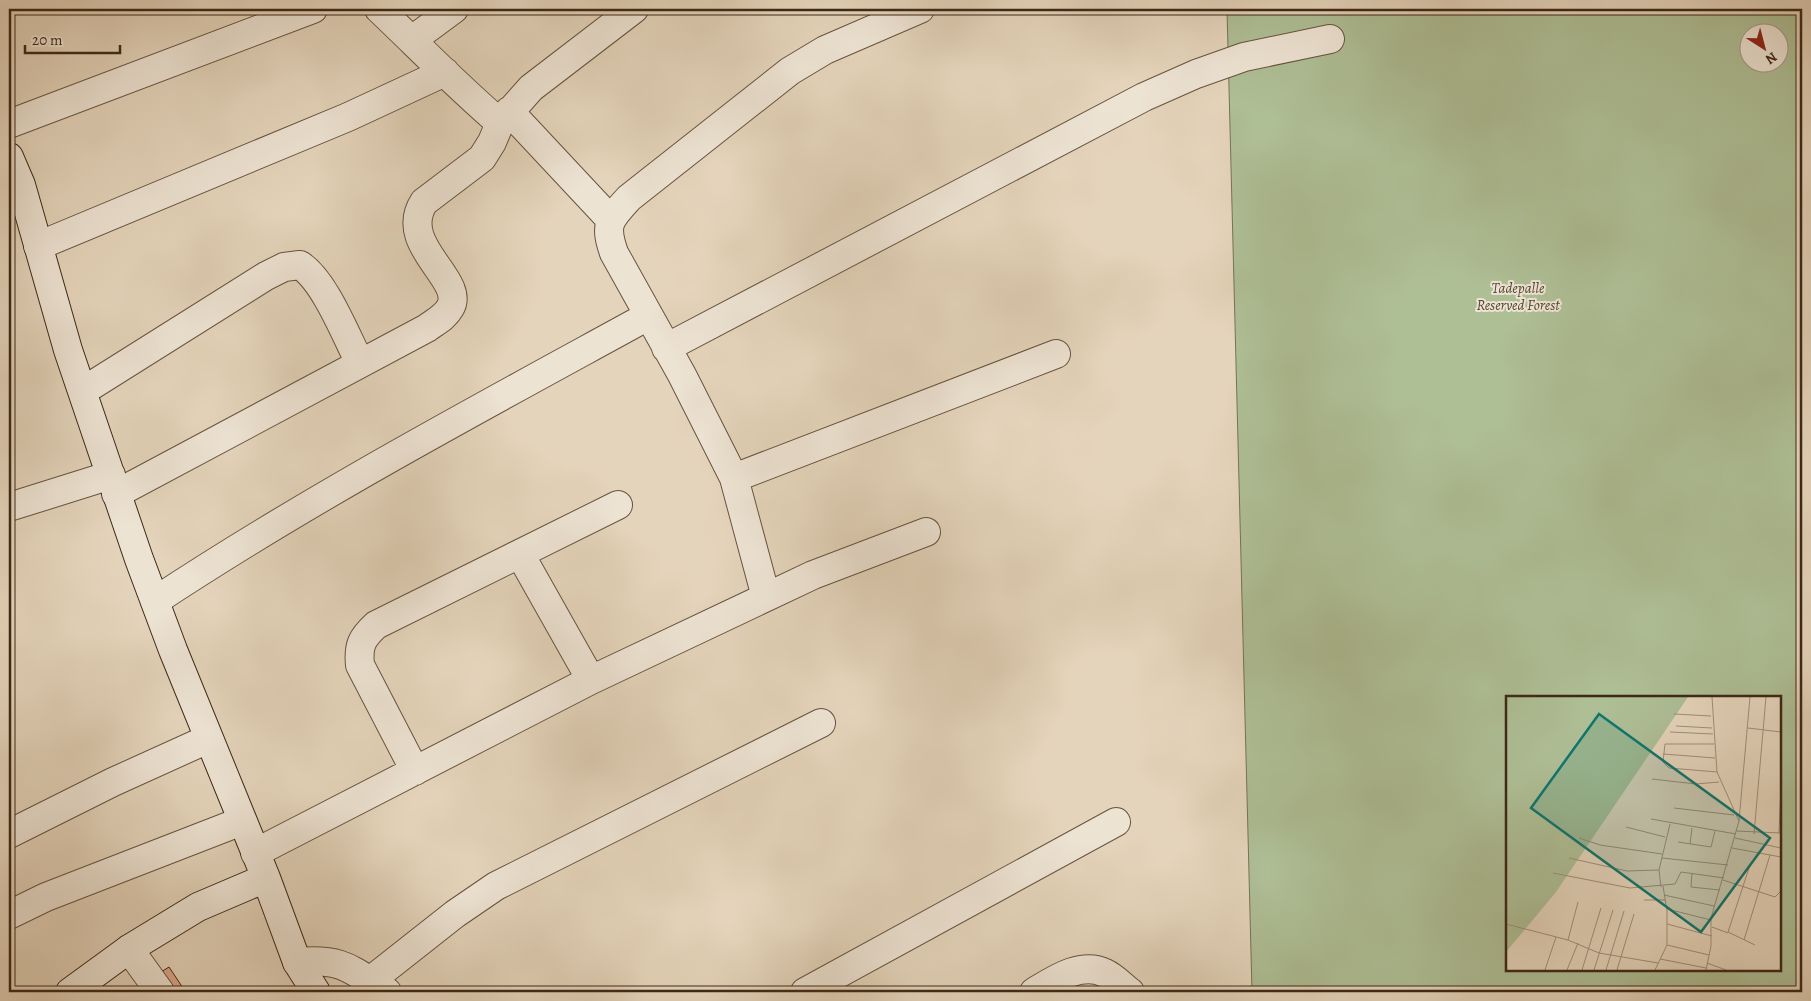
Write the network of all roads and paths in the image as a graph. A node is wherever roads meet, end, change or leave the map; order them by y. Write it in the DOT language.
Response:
graph roads {
  1 [pos="313,9"];
  2 [pos="379,9"];
  3 [pos="454,9"];
  4 [pos="634,9"];
  5 [pos="920,9"];
  6 [pos="1330,39"];
  7 [pos="412,40"];
  8 [pos="445,72"];
  9 [pos="505,117"];
  10 [pos="9,124"];
  11 [pos="9,157"];
  12 [pos="610,219"];
  13 [pos="38,246"];
  14 [pos="648,316"];
  15 [pos="666,348"];
  16 [pos="1056,354"];
  17 [pos="360,363"];
  18 [pos="83,391"];
  19 [pos="734,478"];
  20 [pos="113,485"];
  21 [pos="618,505"];
  22 [pos="9,507"];
  23 [pos="926,532"];
  24 [pos="520,554"];
  25 [pos="766,597"];
  26 [pos="155,601"];
  27 [pos="591,680"];
  28 [pos="820,723"];
  29 [pos="208,739"];
  30 [pos="415,771"];
  31 [pos="242,821"];
  32 [pos="1116,822"];
  33 [pos="9,834"];
  34 [pos="261,866"];
  35 [pos="9,915"];
  36 [pos="129,949"];
  37 [pos="297,962"];
  38 [pos="379,987"];
  39 [pos="70,992"];
  40 [pos="160,992"];
  41 [pos="316,992"];
  42 [pos="805,992"];
  43 [pos="1034,992"];
  44 [pos="1130,992"];
  1 -- 10 [label="street"];
  2 -- 7 [label="street"];
  3 -- 7 [label="street"];
  4 -- 9 [label="street"];
  5 -- 12 [label="street"];
  6 -- 15 [label="street"];
  7 -- 8 [label="street"];
  8 -- 9 [label="street"];
  8 -- 13 [label="street"];
  9 -- 12 [label="street"];
  9 -- 17 [label="street"];
  11 -- 13 [label="street"];
  12 -- 14 [label="street"];
  13 -- 18 [label="street"];
  14 -- 15 [label="street"];
  14 -- 26 [label="street"];
  15 -- 19 [label="street"];
  16 -- 19 [label="street"];
  17 -- 18 [label="street"];
  17 -- 20 [label="street"];
  18 -- 20 [label="street"];
  19 -- 25 [label="street"];
  20 -- 22 [label="street"];
  20 -- 26 [label="street"];
  21 -- 24 [label="street"];
  23 -- 25 [label="street"];
  24 -- 27 [label="street"];
  24 -- 30 [label="street"];
  25 -- 27 [label="street"];
  26 -- 29 [label="street"];
  27 -- 30 [label="street"];
  28 -- 38 [label="street"];
  29 -- 31 [label="street"];
  29 -- 33 [label="street"];
  30 -- 34 [label="street"];
  31 -- 34 [label="street"];
  31 -- 35 [label="street"];
  32 -- 42 [label="street"];
  34 -- 36 [label="street"];
  34 -- 37 [label="street"];
  36 -- 39 [label="street"];
  36 -- 40 [label="street"];
  37 -- 38 [label="street"];
  37 -- 41 [label="street"];
  43 -- 44 [label="street"];
}
